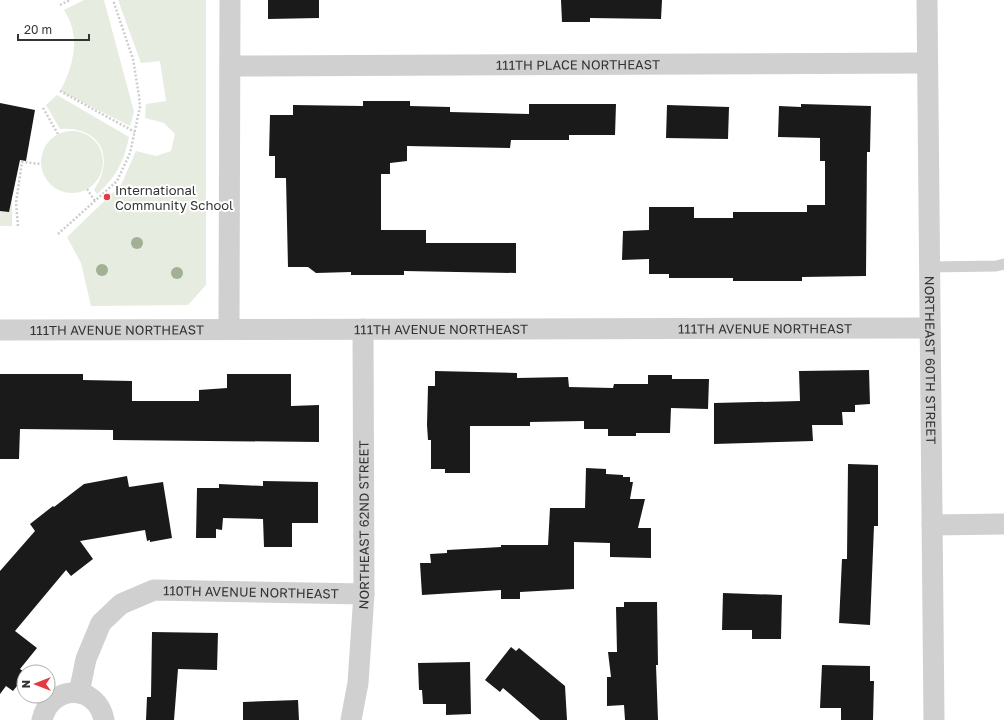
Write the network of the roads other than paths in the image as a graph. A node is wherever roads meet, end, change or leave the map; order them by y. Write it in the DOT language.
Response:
graph roads {
  1 [pos="230,0"];
  2 [pos="927,0"];
  3 [pos="926,63"];
  4 [pos="230,66"];
  5 [pos="1004,264"];
  6 [pos="929,267"];
  7 [pos="229,328"];
  8 [pos="930,328"];
  9 [pos="363,329"];
  10 [pos="0,330"];
  11 [pos="1004,524"];
  12 [pos="932,525"];
  13 [pos="364,594"];
  14 [pos="79,693"];
  15 [pos="42,720"];
  16 [pos="104,720"];
  17 [pos="351,720"];
  18 [pos="934,720"];
  1 -- 4 [label="street"];
  2 -- 3 [label="street, NORTHEAST 60TH STREET"];
  3 -- 4 [label="street, 111TH PLACE NORTHEAST"];
  3 -- 6 [label="street, NORTHEAST 60TH STREET"];
  4 -- 7 [label="street"];
  5 -- 6 [label="lane"];
  6 -- 8 [label="street, NORTHEAST 60TH STREET"];
  7 -- 9 [label="street, 111TH AVENUE NORTHEAST"];
  7 -- 10 [label="street, 111TH AVENUE NORTHEAST"];
  8 -- 9 [label="street, 111TH AVENUE NORTHEAST"];
  8 -- 12 [label="street, NORTHEAST 60TH STREET"];
  9 -- 13 [label="street, NORTHEAST 62ND STREET"];
  11 -- 12 [label="street"];
  12 -- 18 [label="street, NORTHEAST 60TH STREET"];
  13 -- 14 [label="street, 110TH AVENUE NORTHEAST"];
  13 -- 17 [label="street, NORTHEAST 62ND STREET"];
  14 -- 15 [label="street"];
  14 -- 16 [label="street"];
}
